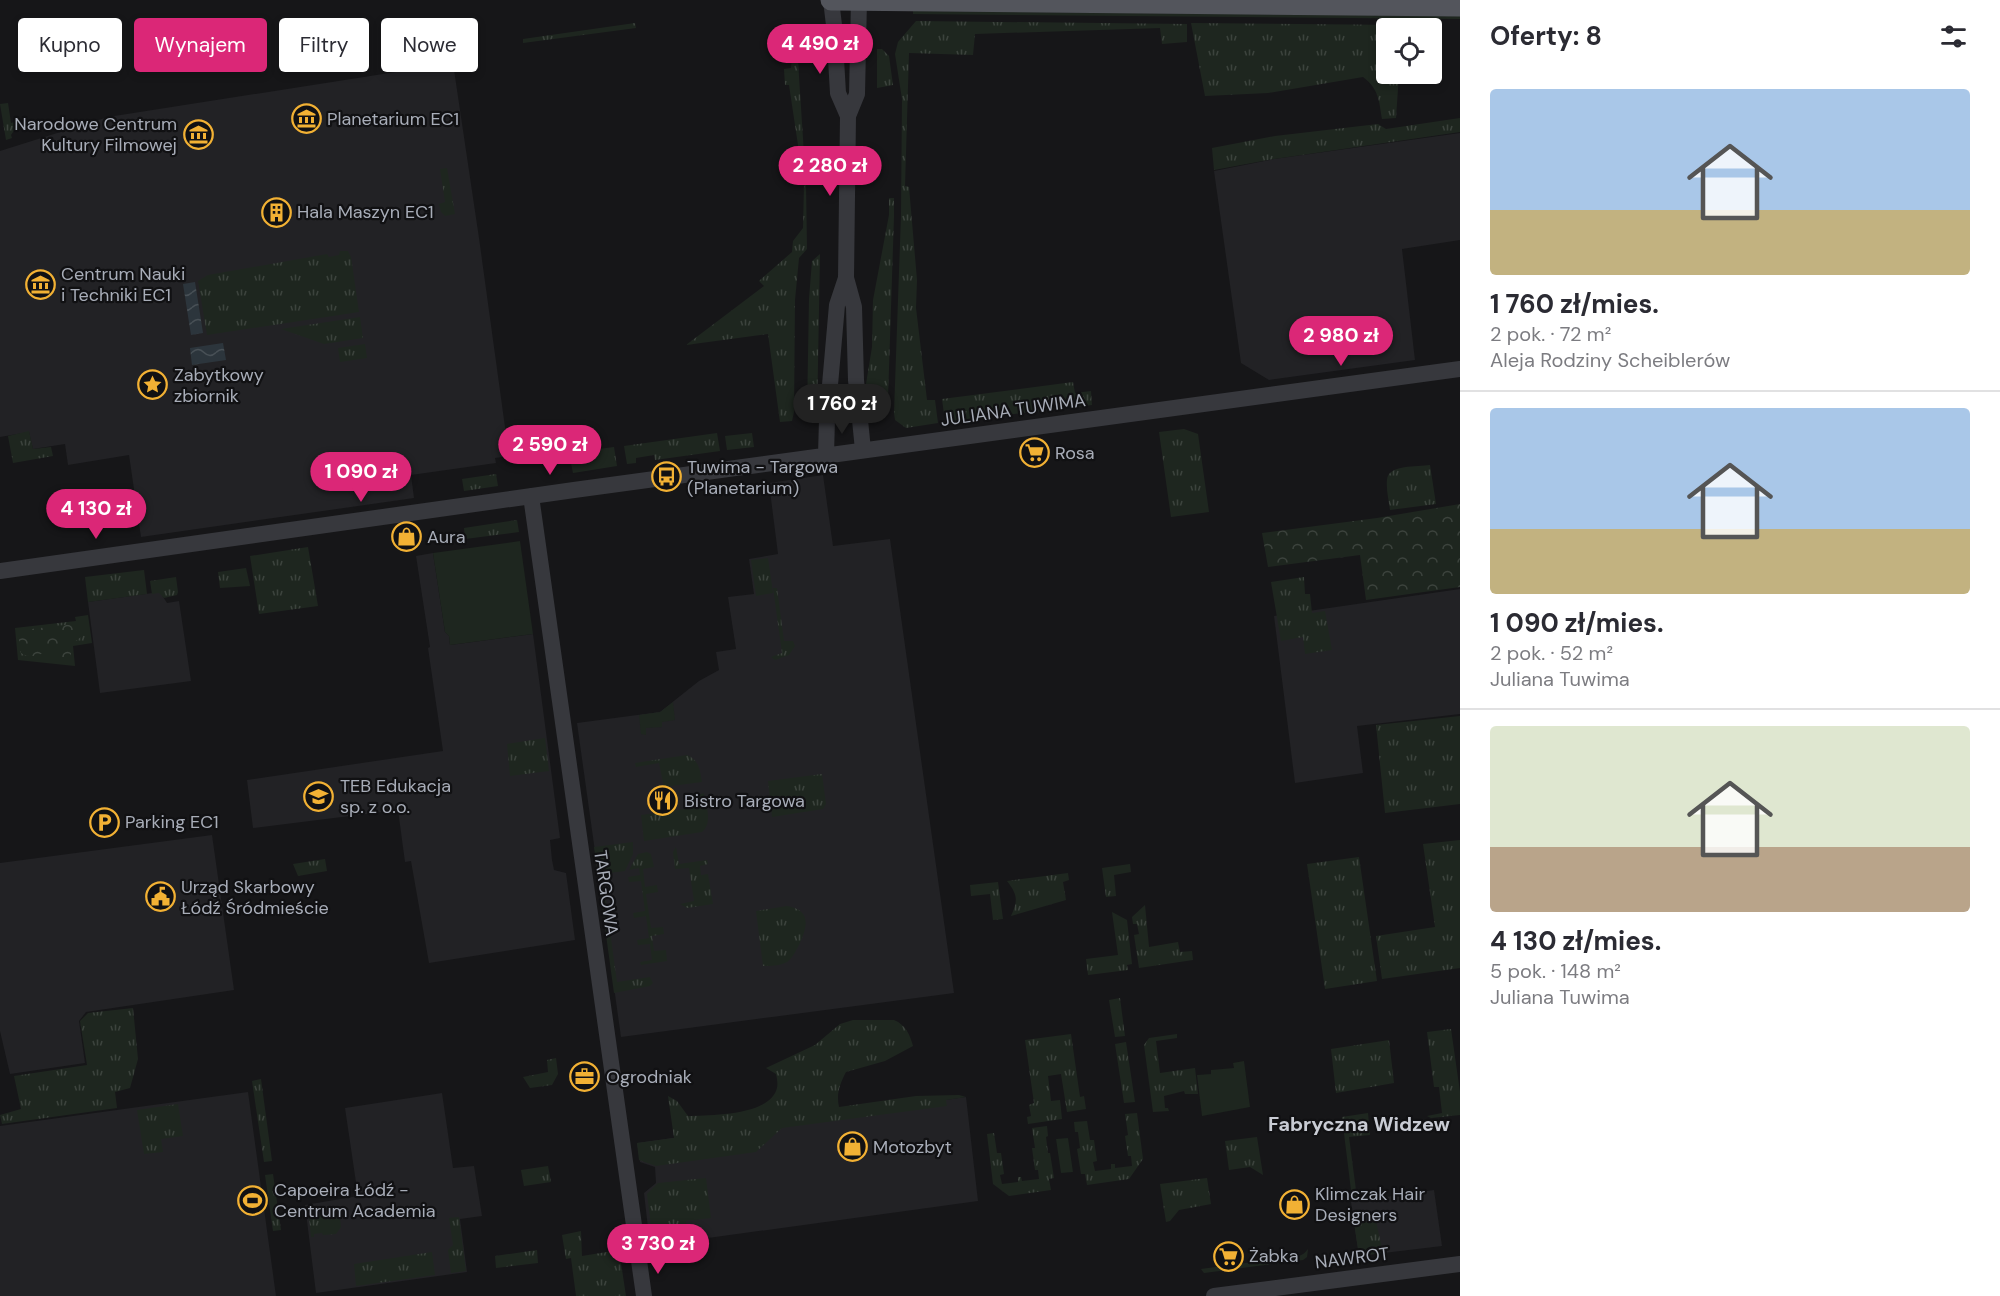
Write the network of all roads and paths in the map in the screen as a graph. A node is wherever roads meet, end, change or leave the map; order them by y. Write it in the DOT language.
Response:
graph roads {
  1 [pos="831,0"];
  2 [pos="859,0"];
  3 [pos="897,1"];
  4 [pos="1460,6"];
  5 [pos="848,116"];
  6 [pos="846,278"];
  7 [pos="1460,369"];
  8 [pos="863,450"];
  9 [pos="826,455"];
  10 [pos="531,496"];
  11 [pos="0,571"];
  12 [pos="1460,1264"];
  13 [pos="644,1296"];
  14 [pos="1214,1296"];
  1 -- 2 [label="main road"];
  1 -- 5 [label="street"];
  2 -- 3 [label="main road"];
  2 -- 5 [label="street"];
  3 -- 4 [label="main road"];
  5 -- 6 [label="street"];
  6 -- 8 [label="street"];
  6 -- 9 [label="street"];
  7 -- 8 [label="street, JULIANA TUWIMA"];
  8 -- 9 [label="street, JULIANA TUWIMA"];
  9 -- 10 [label="street, JULIANA TUWIMA"];
  10 -- 11 [label="street, JULIANA TUWIMA"];
  10 -- 13 [label="street, TARGOWA"];
  12 -- 14 [label="street, NAWROT"];
}
